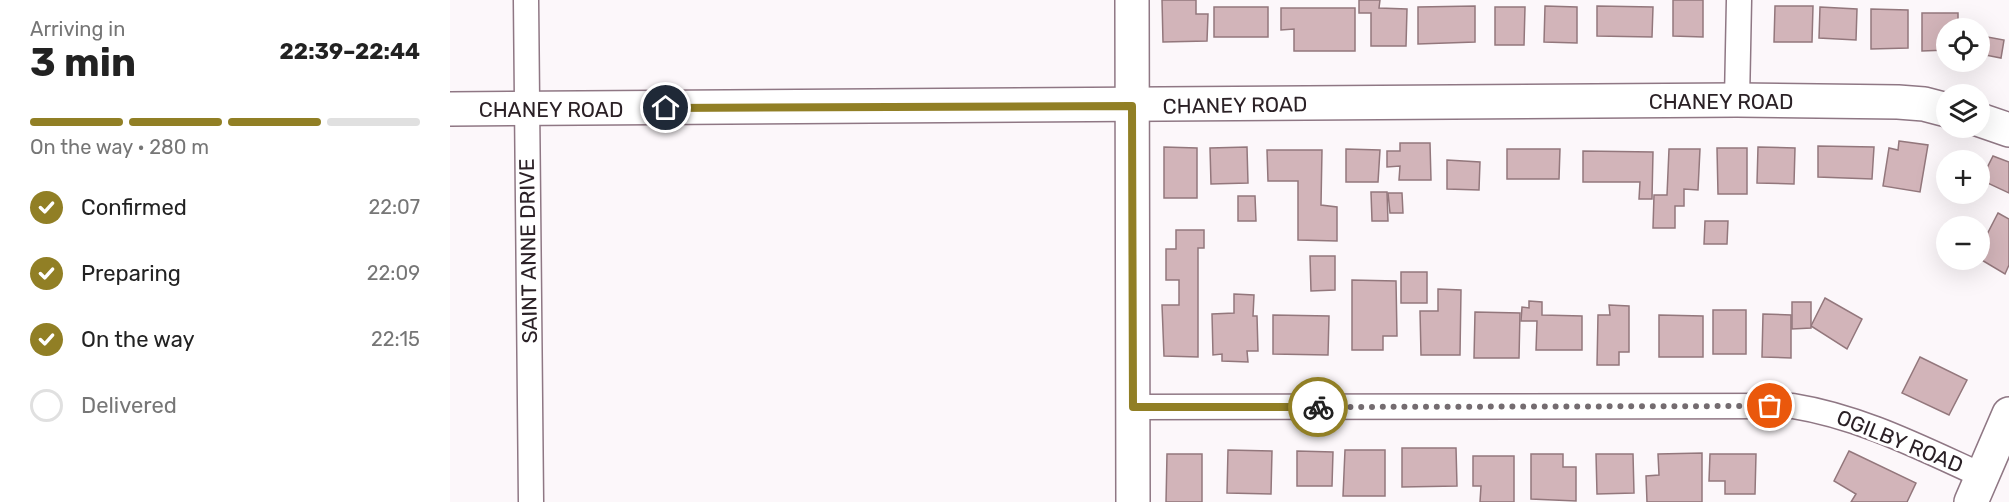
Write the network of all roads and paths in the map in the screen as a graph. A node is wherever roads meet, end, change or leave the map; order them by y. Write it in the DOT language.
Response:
graph roads {
  1 [pos="526,0"];
  2 [pos="1132,0"];
  3 [pos="1739,0"];
  4 [pos="1737,100"];
  5 [pos="1132,106"];
  6 [pos="1936,107"];
  7 [pos="450,109"];
  8 [pos="526,109"];
  9 [pos="1990,123"];
  10 [pos="2009,129"];
  11 [pos="1133,407"];
  12 [pos="2009,414"];
  13 [pos="1977,489"];
  14 [pos="531,502"];
  15 [pos="1133,502"];
  1 -- 8 [label="street, SAINT ANNE DRIVE"];
  2 -- 5 [label="street"];
  3 -- 4 [label="street"];
  4 -- 5 [label="street, CHANEY ROAD"];
  4 -- 6 [label="street, CHANEY ROAD"];
  5 -- 8 [label="street, CHANEY ROAD"];
  5 -- 11 [label="street"];
  7 -- 8 [label="street, CHANEY ROAD"];
  8 -- 14 [label="street, SAINT ANNE DRIVE"];
  9 -- 10 [label="street"];
  11 -- 13 [label="street, OGILBY ROAD"];
  11 -- 15 [label="street"];
  12 -- 13 [label="street"];
}
